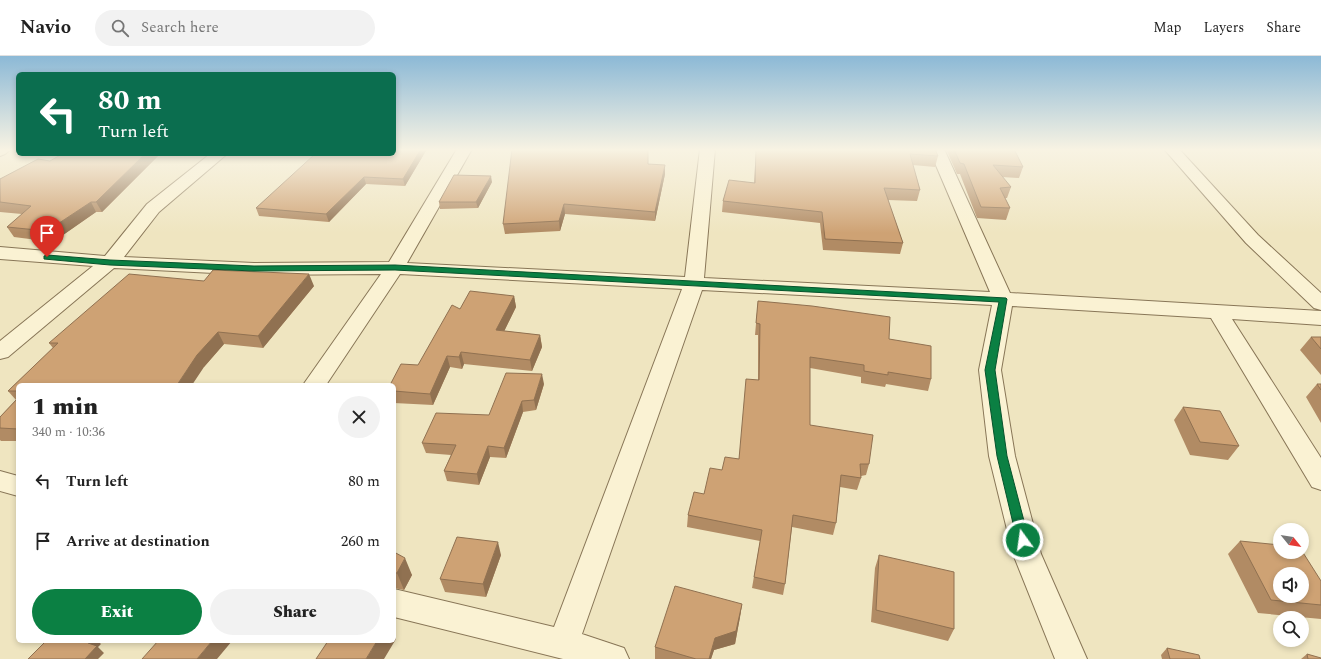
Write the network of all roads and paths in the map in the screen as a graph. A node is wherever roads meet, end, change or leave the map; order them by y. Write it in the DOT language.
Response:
graph roads {
  1 [pos="191,177"];
  2 [pos="448,177"];
  3 [pos="705,177"];
  4 [pos="949,177"];
  5 [pos="1196,177"];
  6 [pos="0,253"];
  7 [pos="110,262"];
  8 [pos="395,268"];
  9 [pos="694,282"];
  10 [pos="1003,299"];
  11 [pos="1321,304"];
  12 [pos="1218,313"];
  13 [pos="1321,318"];
  14 [pos="0,352"];
  15 [pos="315,383"];
  16 [pos="1321,480"];
  17 [pos="0,481"];
  18 [pos="16,485"];
  19 [pos="396,603"];
  20 [pos="563,644"];
  21 [pos="613,659"];
  22 [pos="1071,659"];
  1 -- 7 [label="street"];
  2 -- 8 [label="street"];
  3 -- 9 [label="street"];
  4 -- 10 [label="street"];
  5 -- 11 [label="street"];
  6 -- 7 [label="street"];
  7 -- 8 [label="street"];
  7 -- 14 [label="street"];
  8 -- 9 [label="street"];
  8 -- 15 [label="street"];
  9 -- 10 [label="street"];
  9 -- 20 [label="street"];
  10 -- 12 [label="street"];
  10 -- 22 [label="street"];
  12 -- 13 [label="street"];
  12 -- 16 [label="street"];
  17 -- 18 [label="street"];
  19 -- 20 [label="street"];
  20 -- 21 [label="street"];
}
